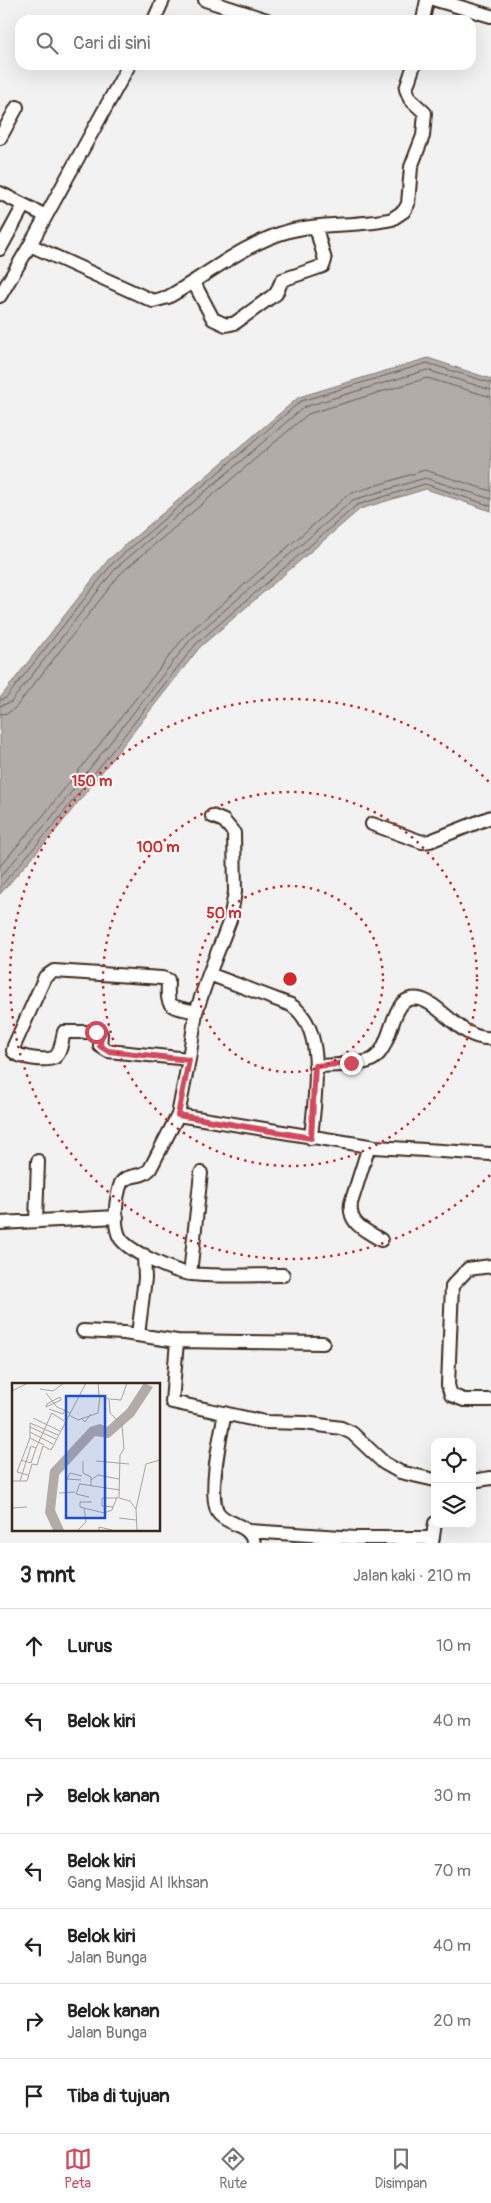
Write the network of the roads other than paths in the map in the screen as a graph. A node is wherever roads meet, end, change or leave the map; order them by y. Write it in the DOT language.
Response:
graph roads {
  1 [pos="163,0"];
  2 [pos="205,0"];
  3 [pos="427,0"];
  4 [pos="436,0"];
  5 [pos="156,15"];
  6 [pos="252,15"];
  7 [pos="424,15"];
  8 [pos="491,16"];
  9 [pos="126,70"];
  10 [pos="412,70"];
  11 [pos="17,107"];
  12 [pos="1,135"];
  13 [pos="0,193"];
  14 [pos="24,205"];
  15 [pos="46,216"];
  16 [pos="316,228"];
  17 [pos="30,245"];
  18 [pos="0,249"];
  19 [pos="194,283"];
  20 [pos="0,296"];
  21 [pos="212,816"];
  22 [pos="491,817"];
  23 [pos="372,824"];
  24 [pos="209,974"];
  25 [pos="196,1012"];
  26 [pos="491,1038"];
  27 [pos="189,1060"];
  28 [pos="315,1066"];
  29 [pos="178,1115"];
  30 [pos="311,1138"];
  31 [pos="368,1146"];
  32 [pos="491,1154"];
  33 [pos="38,1161"];
  34 [pos="201,1172"];
  35 [pos="116,1217"];
  36 [pos="36,1221"];
  37 [pos="0,1223"];
  38 [pos="381,1240"];
  39 [pos="144,1255"];
  40 [pos="491,1266"];
  41 [pos="190,1274"];
  42 [pos="284,1276"];
  43 [pos="83,1331"];
  44 [pos="138,1335"];
  45 [pos="177,1341"];
  46 [pos="323,1343"];
  47 [pos="491,1400"];
  48 [pos="172,1402"];
  49 [pos="160,1403"];
  50 [pos="225,1413"];
  51 [pos="491,1478"];
  52 [pos="431,1479"];
  53 [pos="476,1480"];
  54 [pos="434,1528"];
  55 [pos="252,1537"];
  56 [pos="432,1541"];
  1 -- 5 [label="street"];
  2 -- 6 [label="street"];
  3 -- 7 [label="street"];
  4 -- 8 [label="street"];
  9 -- 15 [label="street"];
  10 -- 16 [label="street"];
  11 -- 12 [label="street"];
  13 -- 14 [label="street"];
  14 -- 15 [label="street"];
  14 -- 18 [label="street"];
  15 -- 17 [label="street"];
  16 -- 19 [label="street"];
  16 -- 19 [label="street"];
  17 -- 19 [label="street"];
  17 -- 20 [label="street"];
  21 -- 24 [label="street"];
  22 -- 23 [label="street"];
  24 -- 25 [label="street"];
  24 -- 28 [label="street"];
  25 -- 27 [label="street"];
  25 -- 27 [label="street"];
  26 -- 28 [label="street"];
  27 -- 29 [label="street"];
  28 -- 30 [label="street"];
  29 -- 30 [label="street"];
  29 -- 35 [label="street"];
  30 -- 31 [label="street"];
  31 -- 32 [label="street"];
  31 -- 38 [label="street"];
  33 -- 36 [label="street"];
  34 -- 41 [label="street"];
  35 -- 36 [label="street"];
  35 -- 39 [label="street"];
  36 -- 37 [label="street"];
  39 -- 41 [label="street"];
  39 -- 44 [label="street"];
  40 -- 47 [label="street"];
  41 -- 42 [label="street"];
  43 -- 44 [label="street"];
  44 -- 45 [label="street"];
  45 -- 46 [label="street"];
  45 -- 48 [label="street"];
  48 -- 49 [label="street"];
  48 -- 50 [label="street"];
  50 -- 52 [label="street"];
  50 -- 55 [label="street"];
  51 -- 53 [label="street"];
  54 -- 56 [label="street"];
  55 -- 56 [label="street"];
}
